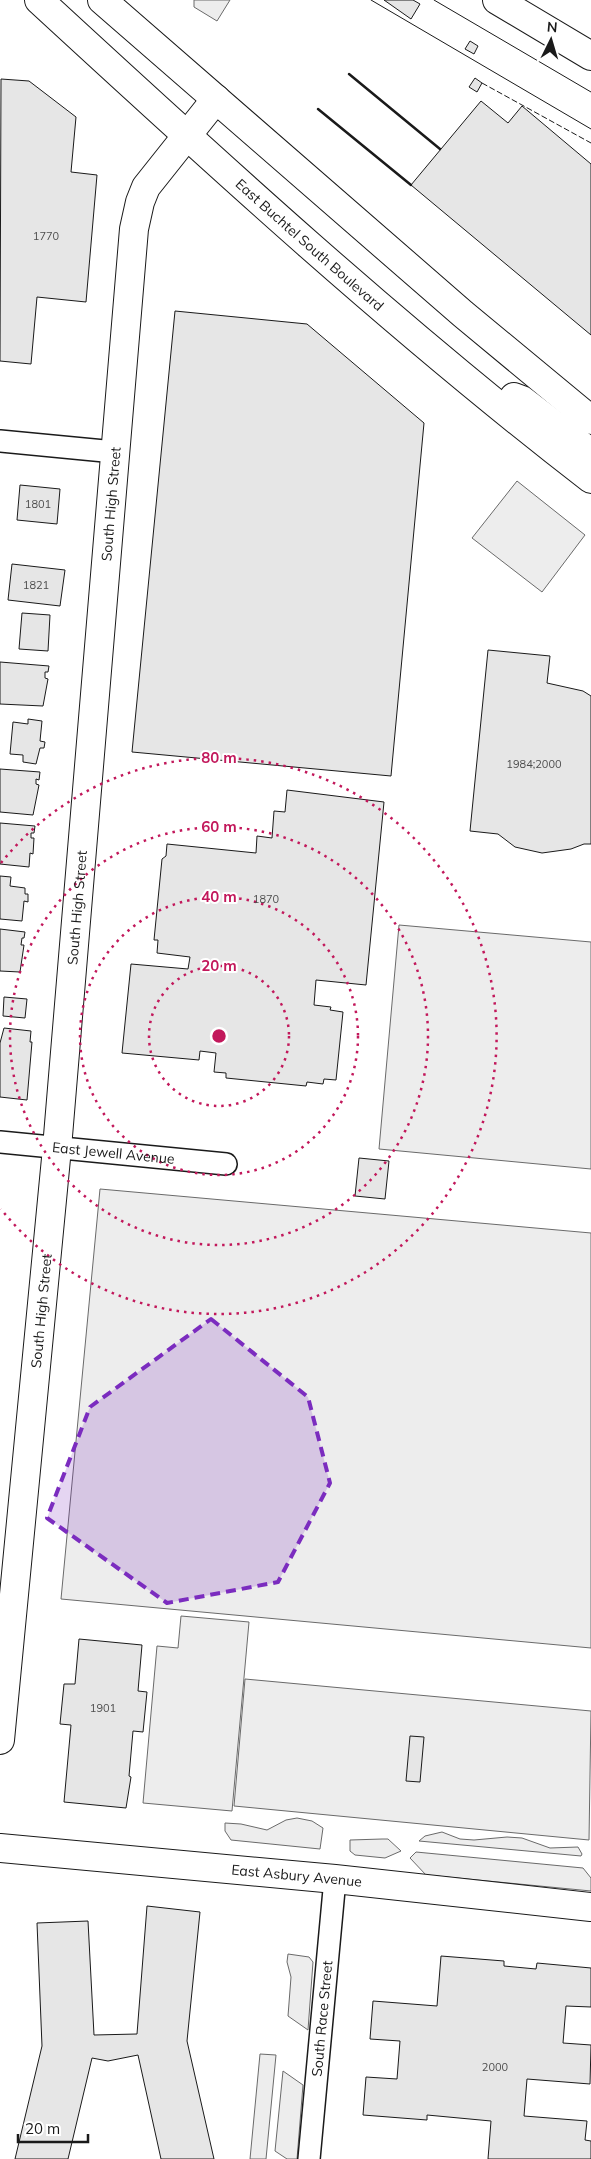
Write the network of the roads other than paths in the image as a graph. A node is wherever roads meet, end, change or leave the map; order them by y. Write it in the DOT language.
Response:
graph roads {
  1 [pos="39,0"];
  2 [pos="102,0"];
  3 [pos="497,0"];
  4 [pos="504,0"];
  5 [pos="591,44"];
  6 [pos="591,56"];
  7 [pos="216,99"];
  8 [pos="186,135"];
  9 [pos="466,378"];
  10 [pos="591,420"];
  11 [pos="0,441"];
  12 [pos="115,452"];
  13 [pos="591,453"];
  14 [pos="591,479"];
  15 [pos="0,1142"];
  16 [pos="57,1148"];
  17 [pos="226,1164"];
  18 [pos="0,1740"];
  19 [pos="0,1848"];
  20 [pos="335,1879"];
  21 [pos="591,1907"];
  22 [pos="309,2159"];
  1 -- 8 [label="main road, East Buchtel South Boulevard"];
  2 -- 7 [label="main road"];
  3 -- 6 [label="main road"];
  4 -- 5 [label="main road"];
  7 -- 8 [label="main road, South High Street"];
  7 -- 10 [label="main road"];
  8 -- 9 [label="main road, East Buchtel South Boulevard"];
  8 -- 12 [label="main road, South High Street"];
  9 -- 13 [label="main road"];
  9 -- 14 [label="main road, East Buchtel South Boulevard"];
  11 -- 12 [label="street"];
  12 -- 16 [label="main road, South High Street"];
  15 -- 16 [label="street, East Jewell Avenue"];
  16 -- 17 [label="street, East Jewell Avenue"];
  16 -- 18 [label="main road, South High Street"];
  19 -- 20 [label="main road, East Asbury Avenue"];
  20 -- 21 [label="main road, East Asbury Avenue"];
  20 -- 22 [label="street, South Race Street"];
}
